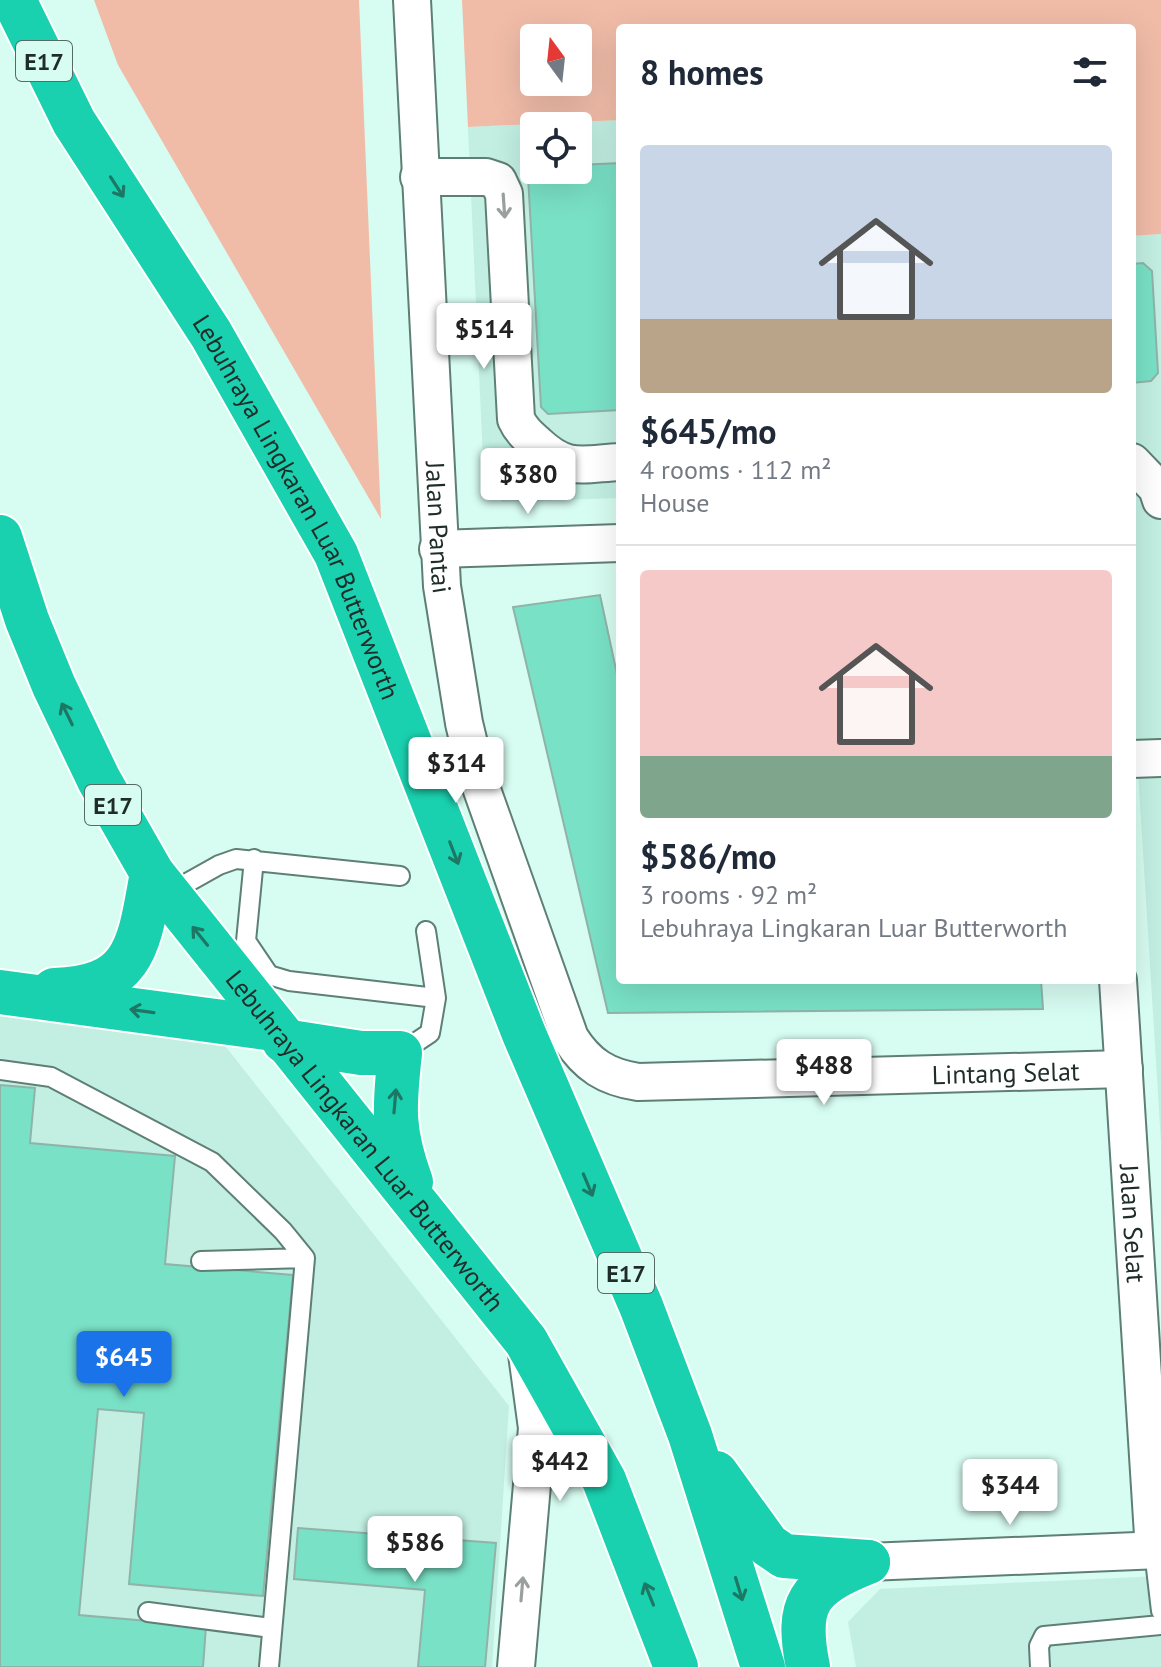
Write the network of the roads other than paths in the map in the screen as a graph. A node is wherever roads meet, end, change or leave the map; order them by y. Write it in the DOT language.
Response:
graph roads {
  1 [pos="14,0"];
  2 [pos="412,0"];
  3 [pos="419,177"];
  4 [pos="616,462"];
  5 [pos="1136,466"];
  6 [pos="1161,500"];
  7 [pos="0,537"];
  8 [pos="616,543"];
  9 [pos="438,549"];
  10 [pos="1161,758"];
  11 [pos="1136,759"];
  12 [pos="254,859"];
  13 [pos="400,876"];
  14 [pos="159,884"];
  15 [pos="426,931"];
  16 [pos="1118,984"];
  17 [pos="0,991"];
  18 [pos="436,998"];
  19 [pos="279,1035"];
  20 [pos="570,1038"];
  21 [pos="400,1053"];
  22 [pos="1124,1069"];
  23 [pos="0,1070"];
  24 [pos="417,1202"];
  25 [pos="305,1258"];
  26 [pos="201,1261"];
  27 [pos="526,1341"];
  28 [pos="1151,1357"];
  29 [pos="690,1435"];
  30 [pos="1158,1551"];
  31 [pos="868,1562"];
  32 [pos="1161,1611"];
  33 [pos="148,1612"];
  34 [pos="1161,1625"];
  35 [pos="271,1628"];
  36 [pos="269,1667"];
  37 [pos="516,1667"];
  38 [pos="676,1667"];
  39 [pos="763,1667"];
  40 [pos="808,1667"];
  41 [pos="1040,1667"];
  1 -- 29 [label="highway, Lebuhraya Lingkaran Luar Butterworth / E17, one-way"];
  2 -- 3 [label="street, Jalan Pantai"];
  3 -- 4 [label="street, one-way"];
  3 -- 9 [label="street, Jalan Pantai"];
  5 -- 6 [label="street"];
  14 -- 7 [label="highway, Lebuhraya Lingkaran Luar Butterworth / E17, one-way"];
  8 -- 9 [label="street"];
  9 -- 20 [label="street, Jalan Pantai"];
  10 -- 11 [label="street"];
  12 -- 13 [label="lane"];
  12 -- 14 [label="lane"];
  12 -- 18 [label="lane"];
  14 -- 17 [label="highway"];
  19 -- 14 [label="highway, Lebuhraya Lingkaran Luar Butterworth / E17, one-way"];
  15 -- 18 [label="lane"];
  16 -- 22 [label="street, Jalan Selat"];
  19 -- 17 [label="highway, one-way"];
  18 -- 21 [label="lane"];
  19 -- 21 [label="highway"];
  19 -- 24 [label="highway, Lebuhraya Lingkaran Luar Butterworth / E17"];
  20 -- 22 [label="street, Lintang Selat"];
  24 -- 21 [label="highway, one-way"];
  22 -- 28 [label="street, Jalan Selat"];
  23 -- 25 [label="lane"];
  24 -- 27 [label="highway, Lebuhraya Lingkaran Luar Butterworth / E17"];
  25 -- 26 [label="lane"];
  25 -- 35 [label="lane"];
  37 -- 27 [label="street, one-way"];
  38 -- 27 [label="highway, Lebuhraya Lingkaran Luar Butterworth / E17, one-way"];
  28 -- 30 [label="street, Jalan Selat"];
  29 -- 31 [label="highway"];
  29 -- 39 [label="highway, Lebuhraya Lingkaran Luar Butterworth / E17, one-way"];
  30 -- 31 [label="street"];
  30 -- 32 [label="lane, Jalan Selat"];
  31 -- 40 [label="highway"];
  33 -- 35 [label="lane"];
  34 -- 41 [label="lane"];
  35 -- 36 [label="lane"];
}
